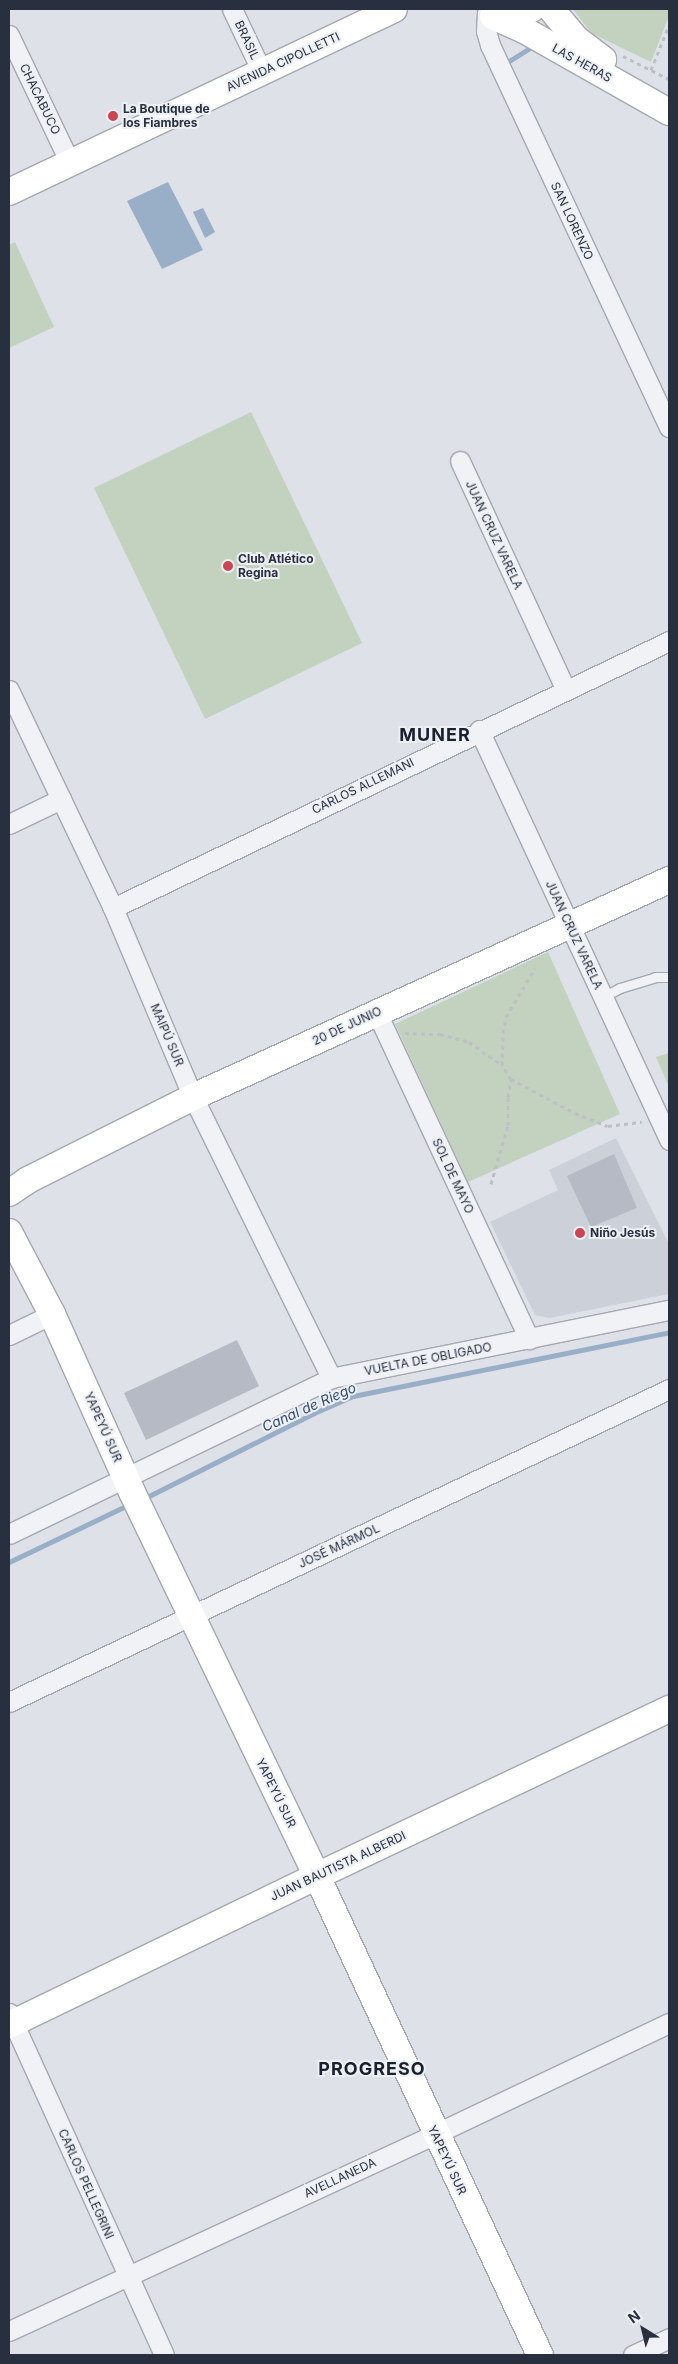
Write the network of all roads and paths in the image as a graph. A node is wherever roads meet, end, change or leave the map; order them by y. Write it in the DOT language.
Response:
graph roads {
  1 [pos="232,9"];
  2 [pos="394,9"];
  3 [pos="532,9"];
  4 [pos="551,9"];
  5 [pos="488,12"];
  6 [pos="669,25"];
  7 [pos="9,34"];
  8 [pos="651,70"];
  9 [pos="262,72"];
  10 [pos="669,95"];
  11 [pos="669,112"];
  12 [pos="70,163"];
  13 [pos="9,192"];
  14 [pos="669,427"];
  15 [pos="460,461"];
  16 [pos="669,641"];
  17 [pos="9,690"];
  18 [pos="566,690"];
  19 [pos="479,730"];
  20 [pos="61,799"];
  21 [pos="9,824"];
  22 [pos="669,880"];
  23 [pos="113,908"];
  24 [pos="570,926"];
  25 [pos="535,968"];
  26 [pos="669,977"];
  27 [pos="603,997"];
  28 [pos="382,1022"];
  29 [pos="502,1065"];
  30 [pos="511,1079"];
  31 [pos="193,1097"];
  32 [pos="660,1120"];
  33 [pos="669,1140"];
  34 [pos="15,1184"];
  35 [pos="491,1184"];
  36 [pos="9,1232"];
  37 [pos="669,1310"];
  38 [pos="52,1314"];
  39 [pos="9,1335"];
  40 [pos="529,1339"];
  41 [pos="331,1378"];
  42 [pos="669,1389"];
  43 [pos="133,1493"];
  44 [pos="9,1534"];
  45 [pos="191,1617"];
  46 [pos="9,1702"];
  47 [pos="669,1709"];
  48 [pos="317,1876"];
  49 [pos="10,2020"];
  50 [pos="669,2023"];
  51 [pos="435,2134"];
  52 [pos="127,2276"];
  53 [pos="9,2331"];
  54 [pos="669,2338"];
  55 [pos="164,2355"];
  56 [pos="540,2355"];
  57 [pos="633,2355"];
  1 -- 9 [label="street, BRASIL"];
  2 -- 9 [label="street, AVENIDA CIPOLLETTI"];
  3 -- 5 [label="street"];
  4 -- 10 [label="street, LAS HERAS"];
  5 -- 11 [label="street, LAS HERAS"];
  5 -- 14 [label="street, SAN LORENZO"];
  6 -- 8 [label="path"];
  7 -- 12 [label="street, CHACABUCO"];
  9 -- 12 [label="street, AVENIDA CIPOLLETTI"];
  12 -- 13 [label="street, AVENIDA CIPOLLETTI"];
  15 -- 18 [label="street, JUAN CRUZ VARELA"];
  16 -- 18 [label="street, CARLOS ALLEMANI"];
  17 -- 20 [label="street, MAIPÚ SUR"];
  18 -- 19 [label="street, CARLOS ALLEMANI"];
  19 -- 23 [label="street, CARLOS ALLEMANI"];
  19 -- 24 [label="street, JUAN CRUZ VARELA"];
  20 -- 21 [label="street"];
  20 -- 23 [label="street, MAIPÚ SUR"];
  22 -- 24 [label="street, 20 DE JUNIO"];
  23 -- 31 [label="street, MAIPÚ SUR"];
  24 -- 27 [label="street, JUAN CRUZ VARELA"];
  24 -- 28 [label="street, 20 DE JUNIO"];
  25 -- 29 [label="path"];
  26 -- 27 [label="lane"];
  27 -- 32 [label="street, JUAN CRUZ VARELA"];
  28 -- 29 [label="path"];
  28 -- 31 [label="street, 20 DE JUNIO"];
  28 -- 40 [label="street, SOL DE MAYO"];
  29 -- 30 [label="path"];
  30 -- 32 [label="path"];
  30 -- 35 [label="path"];
  31 -- 34 [label="street, 20 DE JUNIO"];
  31 -- 41 [label="street, MAIPÚ SUR"];
  32 -- 33 [label="street, JUAN CRUZ VARELA"];
  36 -- 38 [label="street, YAPEYÚ SUR"];
  37 -- 40 [label="street, VUELTA DE OBLIGADO"];
  38 -- 39 [label="street"];
  38 -- 43 [label="street, YAPEYÚ SUR"];
  40 -- 41 [label="street, VUELTA DE OBLIGADO"];
  41 -- 43 [label="street, VUELTA DE OBLIGADO"];
  42 -- 45 [label="street, JOSÉ MÁRMOL"];
  43 -- 44 [label="street, VUELTA DE OBLIGADO"];
  43 -- 45 [label="street, YAPEYÚ SUR"];
  45 -- 46 [label="street, JOSÉ MÁRMOL"];
  45 -- 48 [label="street, YAPEYÚ SUR"];
  47 -- 48 [label="street, JUAN BAUTISTA ALBERDI"];
  48 -- 49 [label="street, JUAN BAUTISTA ALBERDI"];
  48 -- 51 [label="street, YAPEYÚ SUR"];
  49 -- 52 [label="street, CARLOS PELLEGRINI"];
  50 -- 51 [label="street, AVELLANEDA"];
  51 -- 52 [label="street, AVELLANEDA"];
  51 -- 56 [label="street, YAPEYÚ SUR"];
  52 -- 53 [label="street, AVELLANEDA"];
  52 -- 55 [label="street, CARLOS PELLEGRINI"];
  54 -- 57 [label="street"];
}
